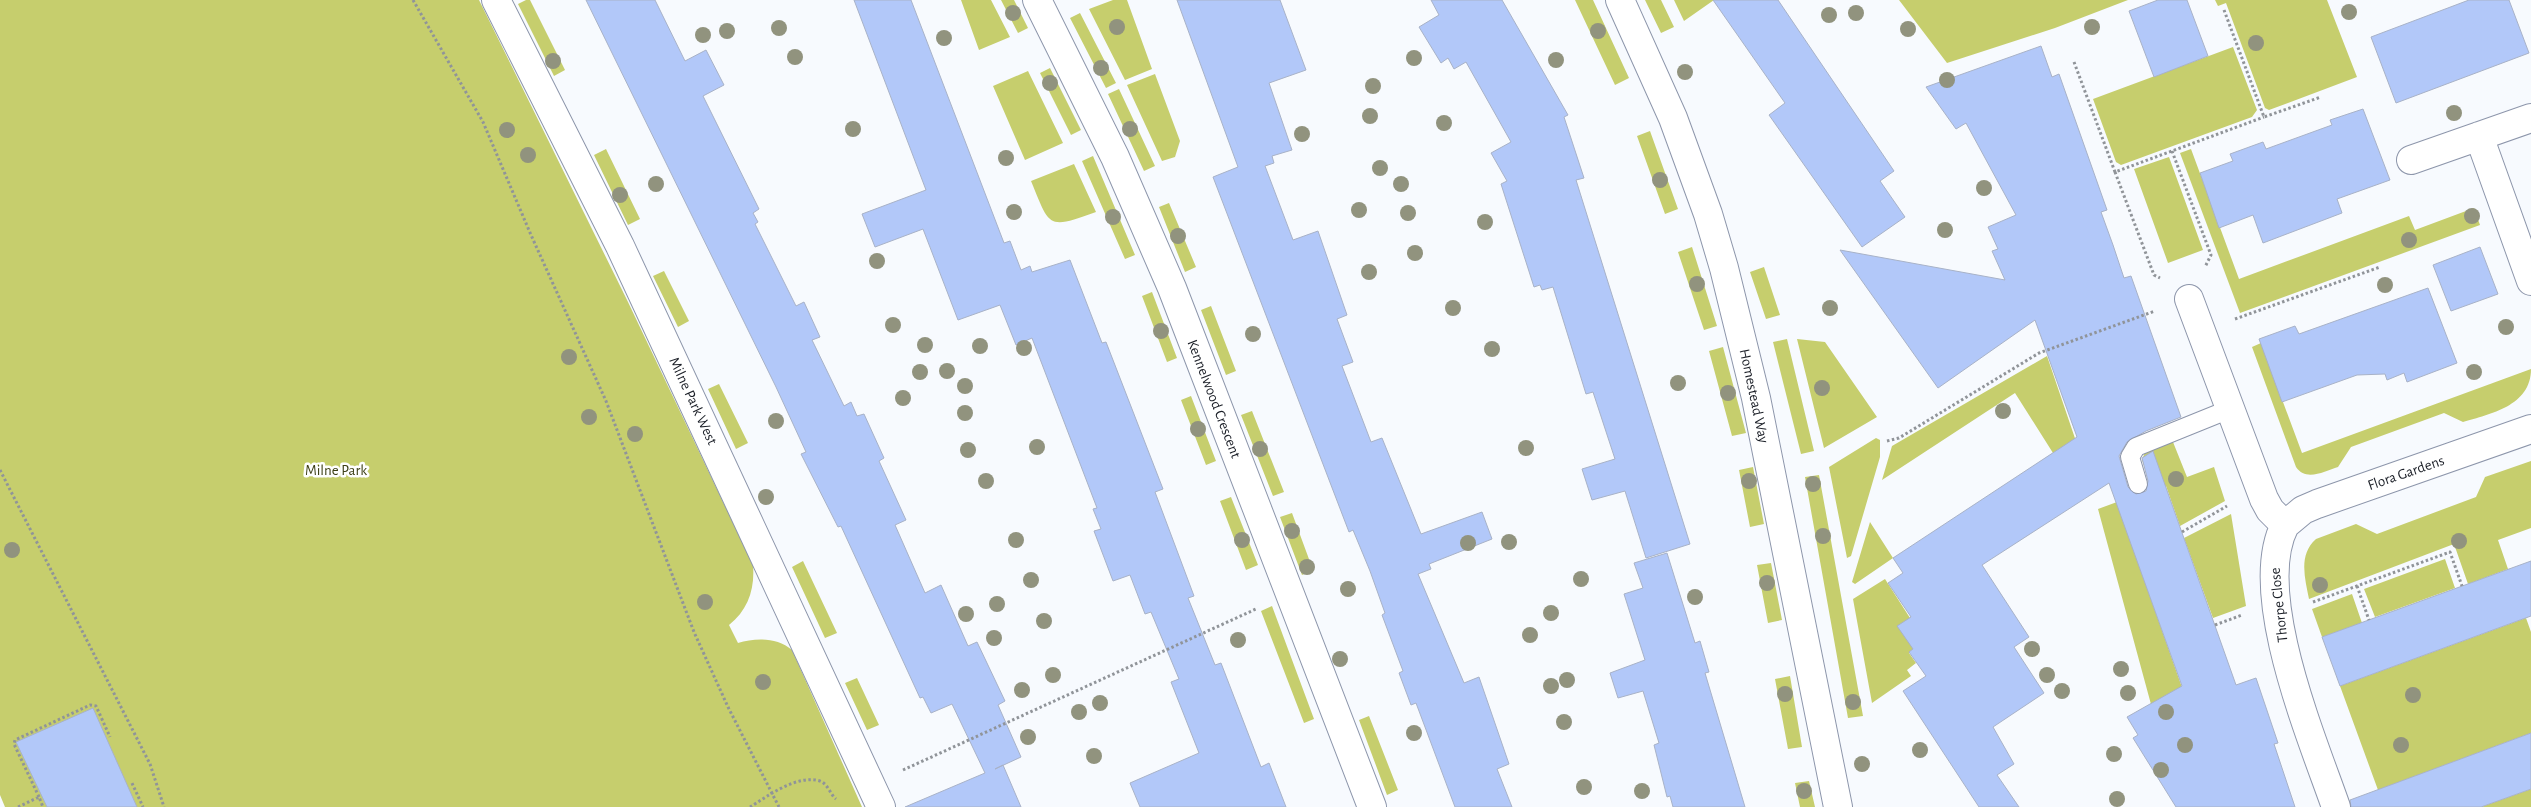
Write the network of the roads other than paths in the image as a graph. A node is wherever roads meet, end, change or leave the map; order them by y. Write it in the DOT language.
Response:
graph roads {
  1 [pos="496,0"];
  2 [pos="1037,0"];
  3 [pos="1620,0"];
  4 [pos="2531,118"];
  5 [pos="2479,136"];
  6 [pos="2410,160"];
  7 [pos="2531,281"];
  8 [pos="2189,299"];
  9 [pos="2230,410"];
  10 [pos="2531,429"];
  11 [pos="2138,484"];
  12 [pos="2285,525"];
  13 [pos="876,796"];
  14 [pos="1372,807"];
  15 [pos="1838,807"];
  16 [pos="2336,807"];
  1 -- 13 [label="street, Milne Park West"];
  2 -- 14 [label="street, Kennelwood Crescent"];
  3 -- 15 [label="street, Homestead Way"];
  4 -- 5 [label="street"];
  5 -- 6 [label="street"];
  5 -- 7 [label="street"];
  8 -- 9 [label="street"];
  9 -- 11 [label="lane"];
  9 -- 12 [label="street"];
  10 -- 12 [label="street, Flora Gardens"];
  12 -- 16 [label="street, Thorpe Close"];
}
